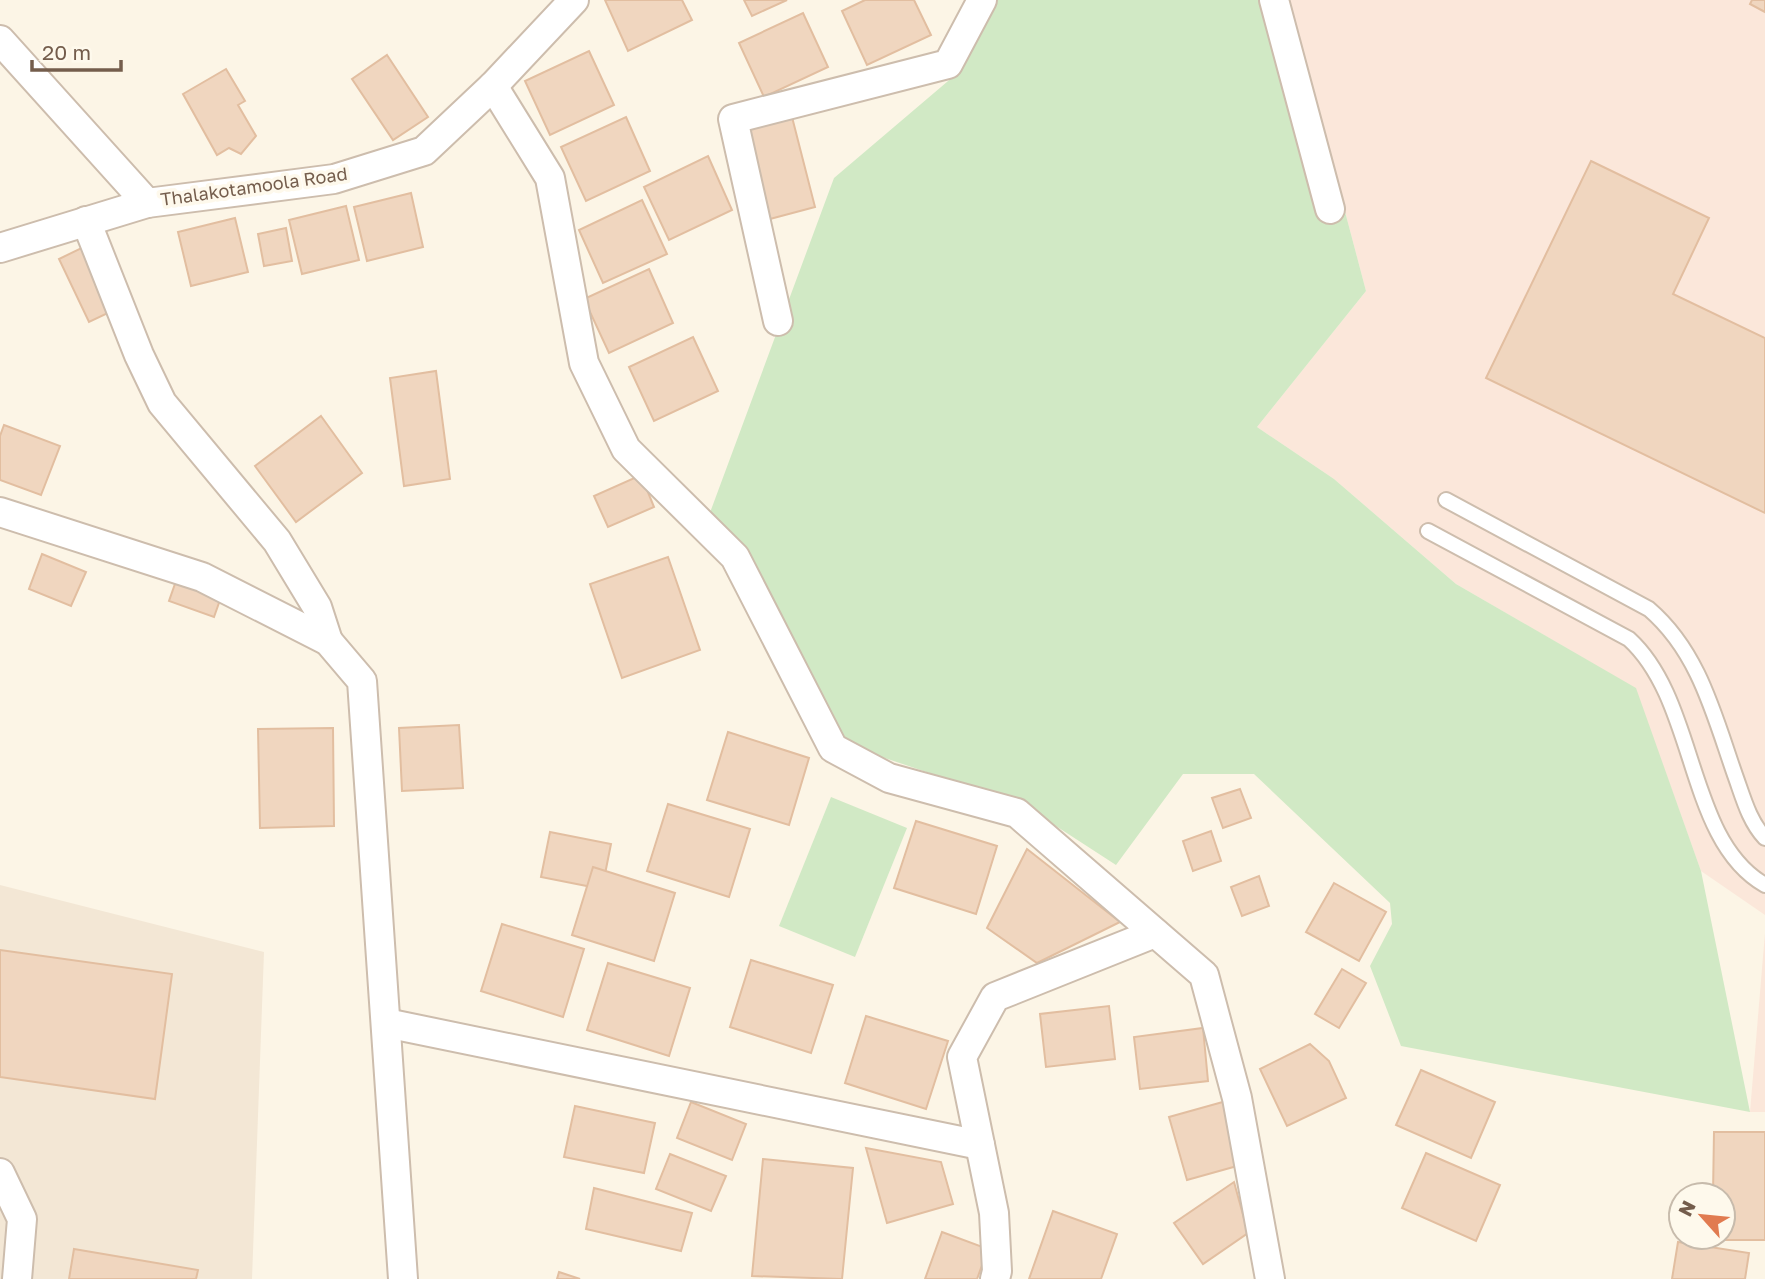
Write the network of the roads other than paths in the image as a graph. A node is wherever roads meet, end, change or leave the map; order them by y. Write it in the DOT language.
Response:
graph roads {
  1 [pos="574,0"];
  2 [pos="982,0"];
  3 [pos="1274,0"];
  4 [pos="0,40"];
  5 [pos="493,86"];
  6 [pos="147,203"];
  7 [pos="1330,209"];
  8 [pos="86,221"];
  9 [pos="0,248"];
  10 [pos="778,321"];
  11 [pos="1446,500"];
  12 [pos="0,512"];
  13 [pos="1429,531"];
  14 [pos="328,641"];
  15 [pos="1765,838"];
  16 [pos="1765,886"];
  17 [pos="1155,933"];
  18 [pos="386,1023"];
  19 [pos="980,1145"];
  20 [pos="0,1172"];
  21 [pos="11,1219"];
  22 [pos="18,1279"];
  23 [pos="403,1279"];
  24 [pos="995,1279"];
  25 [pos="1270,1279"];
  1 -- 5 [label="street, Thalakotamoola Road"];
  2 -- 10 [label="street"];
  3 -- 7 [label="street"];
  4 -- 6 [label="street"];
  5 -- 6 [label="street, Thalakotamoola Road"];
  5 -- 17 [label="street"];
  6 -- 8 [label="street, Thalakotamoola Road"];
  8 -- 9 [label="street, Thalakotamoola Road"];
  8 -- 14 [label="street"];
  11 -- 15 [label="lane"];
  12 -- 14 [label="street"];
  13 -- 16 [label="lane"];
  14 -- 18 [label="street"];
  17 -- 19 [label="street"];
  17 -- 25 [label="street"];
  18 -- 19 [label="street"];
  18 -- 23 [label="street"];
  19 -- 24 [label="street"];
  20 -- 21 [label="street"];
  21 -- 22 [label="street"];
}
